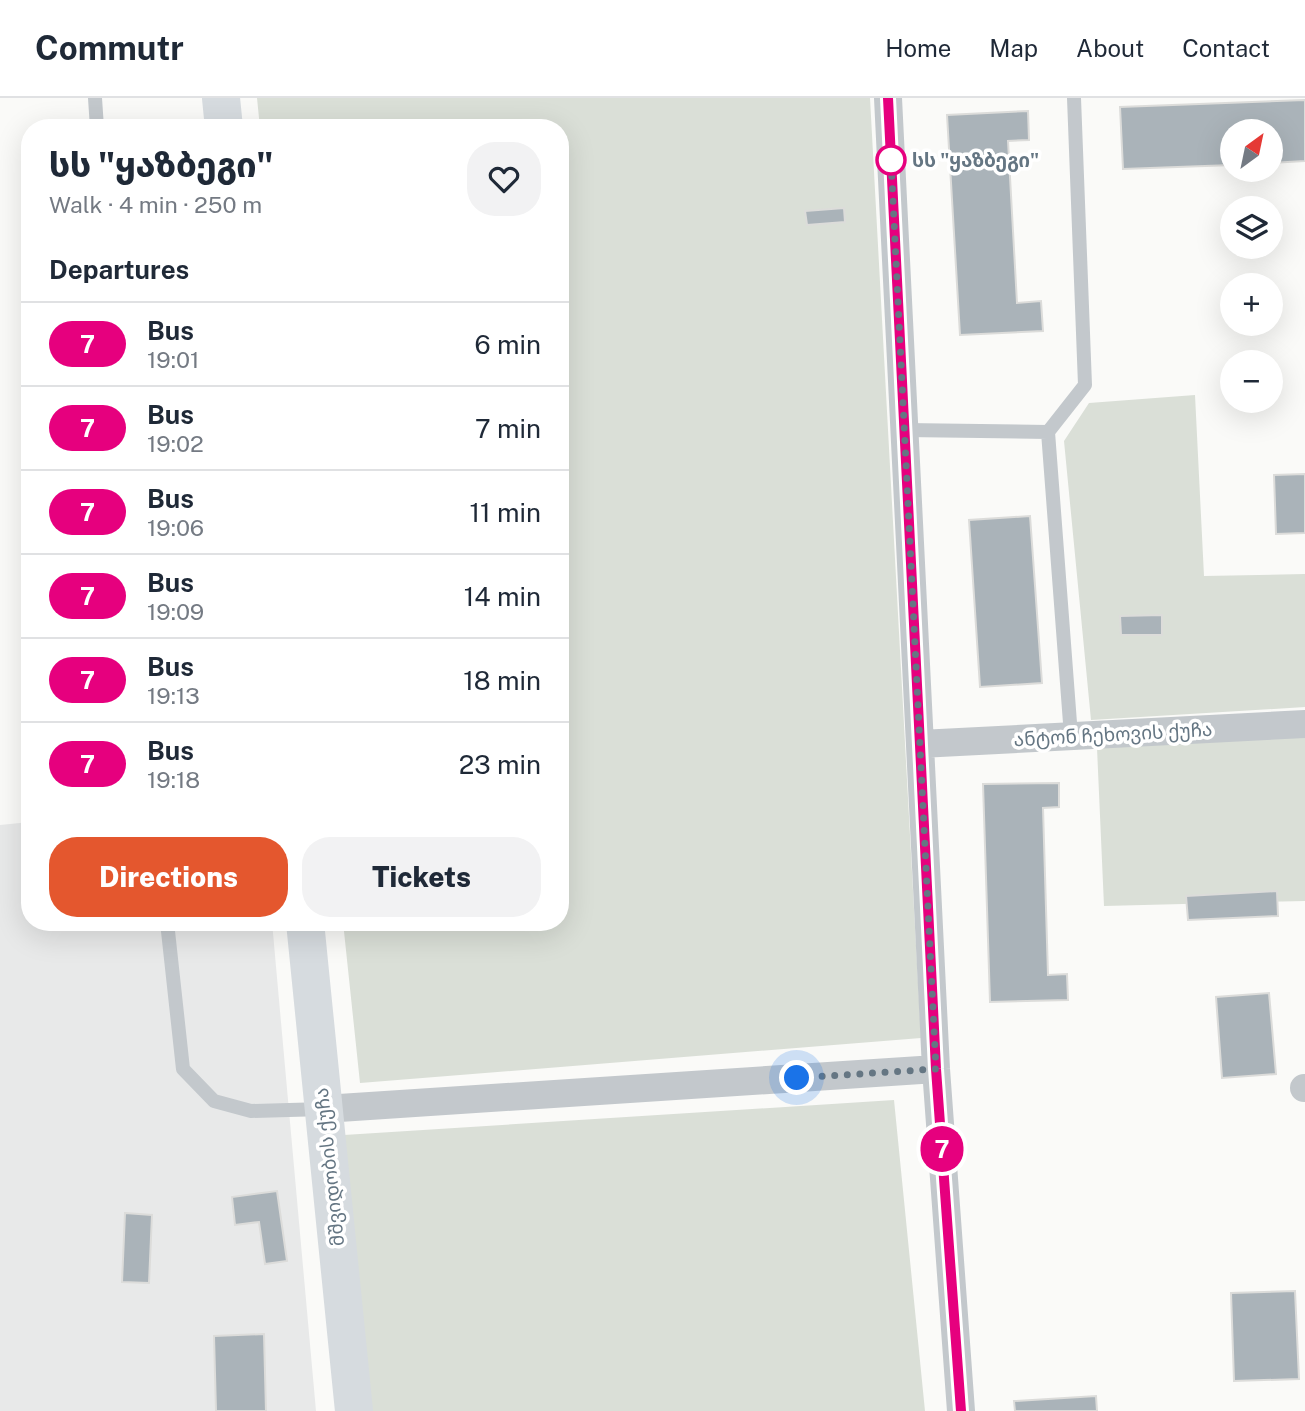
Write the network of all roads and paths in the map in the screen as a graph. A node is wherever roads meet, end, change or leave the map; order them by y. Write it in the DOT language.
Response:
graph roads {
  1 [pos="94,98"];
  2 [pos="221,98"];
  3 [pos="888,98"];
  4 [pos="1074,98"];
  5 [pos="96,119"];
  6 [pos="223,119"];
  7 [pos="905,430"];
  8 [pos="1048,432"];
  9 [pos="1305,724"];
  10 [pos="1071,736"];
  11 [pos="920,744"];
  12 [pos="168,931"];
  13 [pos="305,931"];
  14 [pos="936,1069"];
  15 [pos="324,1109"];
  16 [pos="354,1411"];
  17 [pos="961,1411"];
  1 -- 5 [label="lane"];
  2 -- 6 [label="main road"];
  3 -- 7 [label="street"];
  4 -- 8 [label="lane"];
  7 -- 8 [label="lane"];
  7 -- 11 [label="street"];
  8 -- 10 [label="lane"];
  9 -- 10 [label="street, ანტონ ჩეხოვის ქუჩა"];
  10 -- 11 [label="street, ანტონ ჩეხოვის ქუჩა"];
  11 -- 14 [label="street"];
  12 -- 15 [label="lane"];
  13 -- 15 [label="main road, მშვიდობის ქუჩა"];
  14 -- 15 [label="street"];
  14 -- 17 [label="street"];
  15 -- 16 [label="main road, მშვიდობის ქუჩა"];
}
